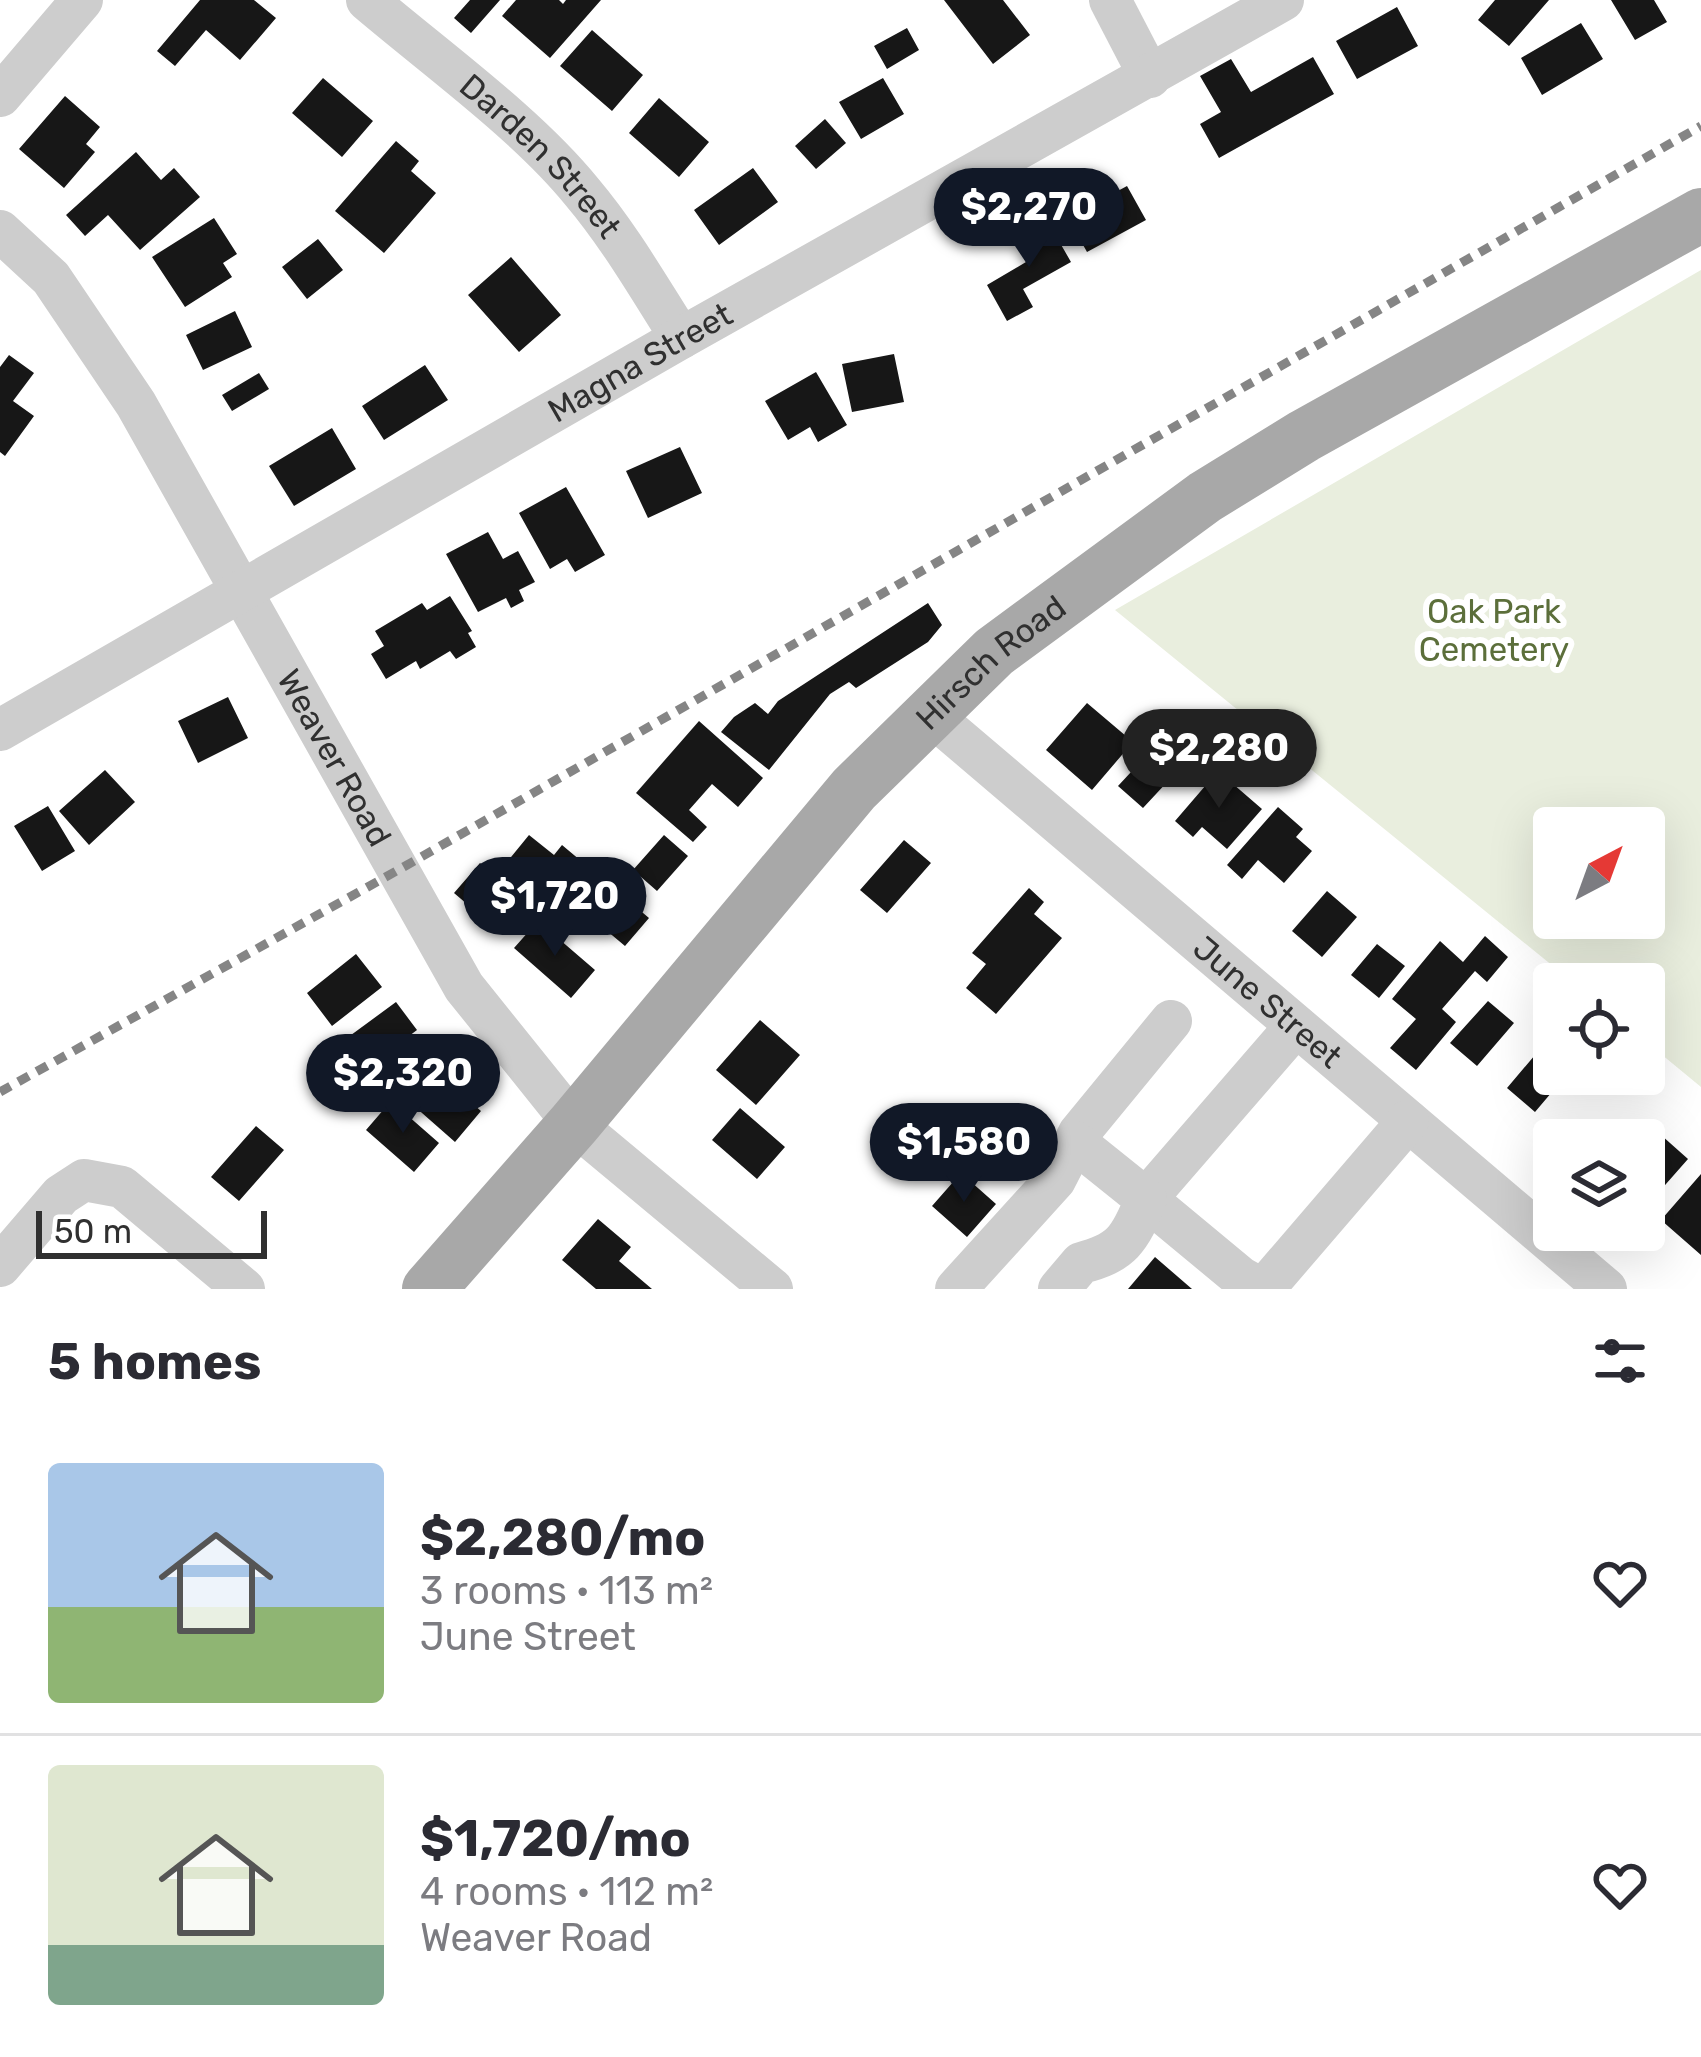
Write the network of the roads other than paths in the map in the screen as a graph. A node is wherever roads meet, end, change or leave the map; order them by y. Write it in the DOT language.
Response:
graph roads {
  1 [pos="82,0"];
  2 [pos="367,0"];
  3 [pos="1110,0"];
  4 [pos="1283,0"];
  5 [pos="1150,76"];
  6 [pos="0,96"];
  7 [pos="1701,214"];
  8 [pos="0,231"];
  9 [pos="681,338"];
  10 [pos="242,593"];
  11 [pos="932,716"];
  12 [pos="0,730"];
  13 [pos="1171,1021"];
  14 [pos="1296,1026"];
  15 [pos="1408,1121"];
  16 [pos="574,1124"];
  17 [pos="1075,1142"];
  18 [pos="1146,1199"];
  19 [pos="0,1266"];
  20 [pos="244,1289"];
  21 [pos="429,1289"];
  22 [pos="772,1289"];
  23 [pos="956,1289"];
  24 [pos="1059,1289"];
  25 [pos="1606,1289"];
  1 -- 6 [label="street"];
  2 -- 9 [label="street, Darden Street"];
  3 -- 5 [label="street"];
  4 -- 5 [label="street, Magna Street"];
  5 -- 9 [label="street, Magna Street"];
  7 -- 11 [label="main road, Hirsch Road"];
  8 -- 10 [label="street, Weaver Road"];
  9 -- 10 [label="street, Magna Street"];
  10 -- 12 [label="street, Magna Street"];
  10 -- 16 [label="street, Weaver Road"];
  11 -- 14 [label="street, June Street"];
  11 -- 16 [label="main road, Hirsch Road"];
  13 -- 17 [label="street"];
  14 -- 15 [label="street, June Street"];
  14 -- 18 [label="street"];
  15 -- 18 [label="street"];
  15 -- 25 [label="street, June Street"];
  16 -- 21 [label="main road, Hirsch Road"];
  16 -- 22 [label="street, Weaver Road"];
  17 -- 18 [label="street"];
  17 -- 23 [label="street"];
  18 -- 24 [label="street"];
  19 -- 20 [label="street"];
}
